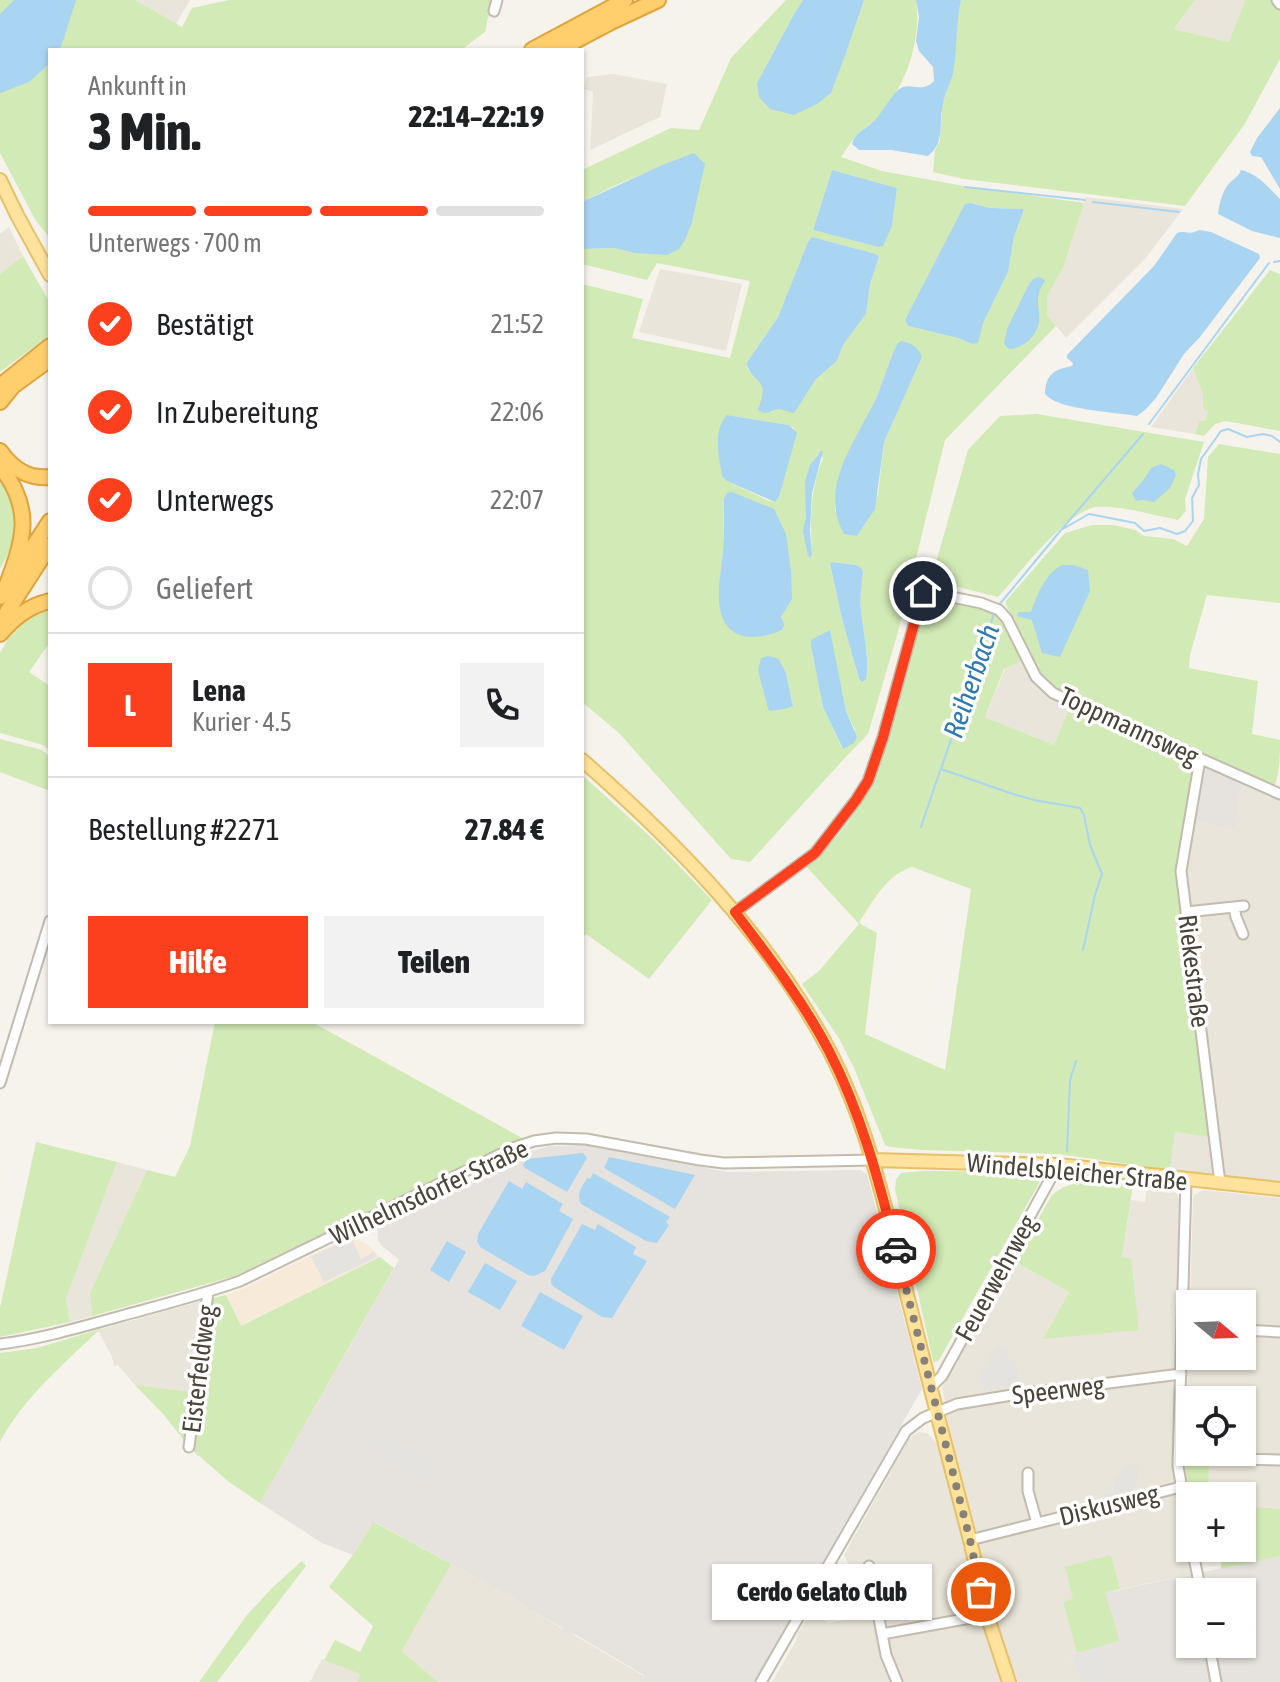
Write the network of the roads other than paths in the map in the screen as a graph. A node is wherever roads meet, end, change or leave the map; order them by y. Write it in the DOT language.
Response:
graph roads {
  1 [pos="497,0"];
  2 [pos="625,0"];
  3 [pos="658,0"];
  4 [pos="494,11"];
  5 [pos="536,48"];
  6 [pos="562,48"];
  7 [pos="0,180"];
  8 [pos="48,271"];
  9 [pos="48,348"];
  10 [pos="48,360"];
  11 [pos="0,386"];
  12 [pos="0,402"];
  13 [pos="0,451"];
  14 [pos="0,466"];
  15 [pos="48,477"];
  16 [pos="48,524"];
  17 [pos="48,548"];
  18 [pos="3,592"];
  19 [pos="48,601"];
  20 [pos="0,623"];
  21 [pos="0,634"];
  22 [pos="1200,759"];
  23 [pos="584,762"];
  24 [pos="1280,794"];
  25 [pos="735,912"];
  26 [pos="1186,912"];
  27 [pos="48,927"];
  28 [pos="1243,934"];
  29 [pos="0,1083"];
  30 [pos="873,1160"];
  31 [pos="1058,1165"];
  32 [pos="1186,1180"];
  33 [pos="1220,1183"];
  34 [pos="1280,1189"];
  35 [pos="1186,1290"];
  36 [pos="208,1292"];
  37 [pos="1256,1331"];
  38 [pos="1280,1332"];
  39 [pos="0,1344"];
  40 [pos="1181,1370"];
  41 [pos="1181,1374"];
  42 [pos="1181,1386"];
  43 [pos="930,1388"];
  44 [pos="937,1412"];
  45 [pos="189,1447"];
  46 [pos="1256,1460"];
  47 [pos="1280,1460"];
  48 [pos="1028,1473"];
  49 [pos="1176,1488"];
  50 [pos="1037,1523"];
  51 [pos="970,1540"];
  52 [pos="869,1566"];
  53 [pos="987,1615"];
  54 [pos="882,1634"];
  55 [pos="1212,1658"];
  56 [pos="761,1682"];
  57 [pos="897,1682"];
  58 [pos="1009,1682"];
  59 [pos="1216,1682"];
  1 -- 4 [label="street"];
  2 -- 5 [label="highway"];
  3 -- 6 [label="highway"];
  7 -- 8 [label="main road"];
  9 -- 11 [label="highway"];
  10 -- 12 [label="highway"];
  13 -- 15 [label="highway"];
  14 -- 18 [label="highway"];
  16 -- 18 [label="highway"];
  17 -- 20 [label="highway"];
  19 -- 21 [label="highway"];
  22 -- 24 [label="street, Toppmannsweg"];
  22 -- 25 [label="street, Toppmannsweg"];
  22 -- 26 [label="street, Riekestraße"];
  23 -- 25 [label="main road"];
  25 -- 30 [label="main road"];
  26 -- 28 [label="street"];
  26 -- 33 [label="street, Riekestraße"];
  27 -- 29 [label="street"];
  30 -- 31 [label="main road, Windelsbleicher Straße"];
  30 -- 36 [label="street, Wilhelmsdorfer Straße"];
  30 -- 43 [label="main road"];
  31 -- 32 [label="main road, Windelsbleicher Straße"];
  31 -- 43 [label="street, Feuerwehrweg"];
  32 -- 33 [label="main road, Windelsbleicher Straße"];
  32 -- 35 [label="street, Diskusweg"];
  33 -- 34 [label="main road, Windelsbleicher Straße"];
  36 -- 39 [label="street, Wilhelmsdorfer Straße"];
  36 -- 45 [label="street, Eisterfeldweg"];
  37 -- 38 [label="street"];
  40 -- 41 [label="street, Diskusweg"];
  41 -- 42 [label="street, Diskusweg"];
  41 -- 44 [label="street, Speerweg"];
  43 -- 44 [label="main road"];
  44 -- 51 [label="main road"];
  44 -- 56 [label="street, Speerweg"];
  46 -- 47 [label="street"];
  48 -- 50 [label="street, Diskusweg"];
  49 -- 50 [label="street, Diskusweg"];
  50 -- 51 [label="street, Diskusweg"];
  51 -- 53 [label="main road"];
  52 -- 54 [label="street"];
  53 -- 54 [label="street"];
  53 -- 58 [label="main road"];
  54 -- 57 [label="street"];
  55 -- 59 [label="street"];
}
